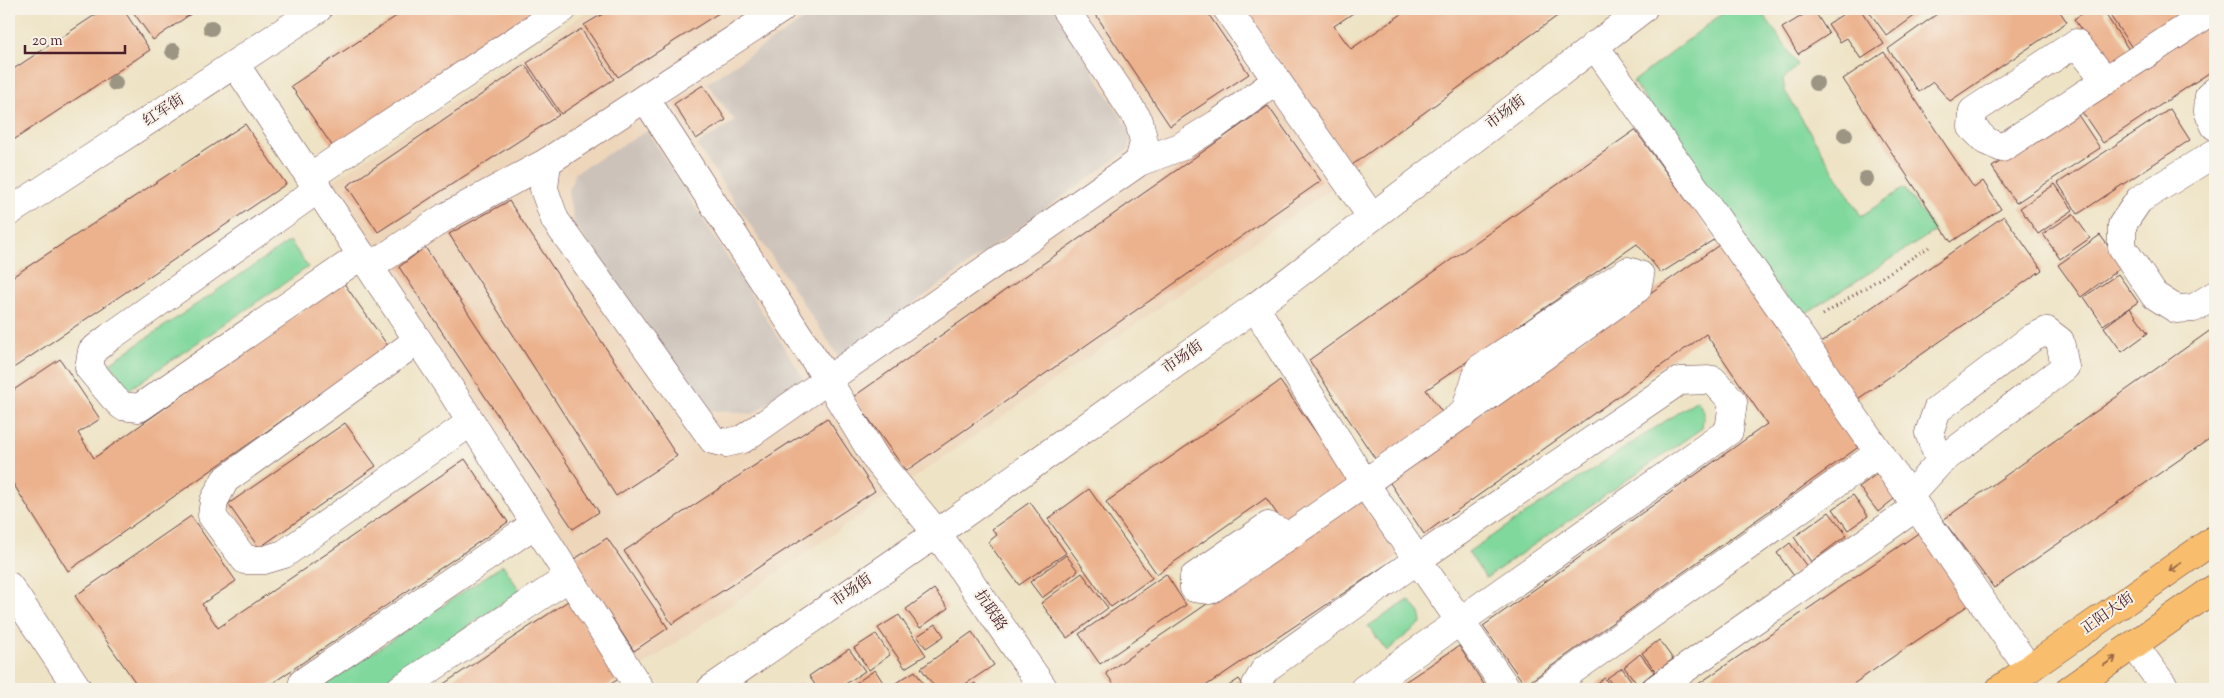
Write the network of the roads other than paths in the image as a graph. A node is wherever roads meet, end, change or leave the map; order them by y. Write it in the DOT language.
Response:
graph roads {
  1 [pos="318,9"];
  2 [pos="563,9"];
  3 [pos="781,9"];
  4 [pos="1065,9"];
  5 [pos="1227,9"];
  6 [pos="1643,9"];
  7 [pos="2215,9"];
  8 [pos="1594,45"];
  9 [pos="235,64"];
  10 [pos="1276,81"];
  11 [pos="2106,81"];
  12 [pos="2215,91"];
  13 [pos="645,98"];
  14 [pos="2215,126"];
  15 [pos="2215,153"];
  16 [pos="547,162"];
  17 [pos="1139,162"];
  18 [pos="314,183"];
  19 [pos="9,212"];
  20 [pos="1371,216"];
  21 [pos="366,261"];
  22 [pos="2215,295"];
  23 [pos="1255,307"];
  24 [pos="418,340"];
  25 [pos="827,379"];
  26 [pos="1464,414"];
  27 [pos="471,422"];
  28 [pos="1879,453"];
  29 [pos="1940,462"];
  30 [pos="1365,484"];
  31 [pos="1913,501"];
  32 [pos="535,524"];
  33 [pos="937,533"];
  34 [pos="1289,536"];
  35 [pos="2215,539"];
  36 [pos="1417,560"];
  37 [pos="569,577"];
  38 [pos="9,586"];
  39 [pos="2215,588"];
  40 [pos="1460,622"];
  41 [pos="2134,644"];
  42 [pos="2029,669"];
  43 [pos="78,689"];
  44 [pos="302,689"];
  45 [pos="400,689"];
  46 [pos="640,689"];
  47 [pos="711,689"];
  48 [pos="1044,689"];
  49 [pos="1259,689"];
  50 [pos="1364,689"];
  51 [pos="1507,689"];
  52 [pos="1546,689"];
  53 [pos="1656,689"];
  54 [pos="2000,689"];
  55 [pos="2070,689"];
  56 [pos="2166,689"];
  1 -- 9 [label="street, 红军街"];
  2 -- 18 [label="street"];
  3 -- 13 [label="street"];
  4 -- 17 [label="street"];
  5 -- 10 [label="street"];
  6 -- 8 [label="street, 市场街"];
  7 -- 11 [label="street"];
  8 -- 20 [label="street, 市场街"];
  8 -- 28 [label="street"];
  9 -- 18 [label="street"];
  9 -- 19 [label="street, 红军街"];
  10 -- 17 [label="street"];
  10 -- 20 [label="street"];
  11 -- 11 [label="street"];
  12 -- 14 [label="street"];
  13 -- 16 [label="street"];
  13 -- 25 [label="street, 抗联路"];
  15 -- 22 [label="street"];
  16 -- 21 [label="street"];
  16 -- 25 [label="street"];
  17 -- 25 [label="street"];
  18 -- 21 [label="street"];
  18 -- 21 [label="street"];
  20 -- 23 [label="street, 市场街"];
  21 -- 24 [label="street"];
  23 -- 30 [label="street"];
  23 -- 33 [label="street, 市场街"];
  24 -- 27 [label="street"];
  24 -- 27 [label="street"];
  25 -- 33 [label="street, 抗联路"];
  26 -- 26 [label="street"];
  26 -- 30 [label="street"];
  27 -- 32 [label="street"];
  28 -- 31 [label="street"];
  28 -- 52 [label="street"];
  29 -- 29 [label="street"];
  29 -- 31 [label="street"];
  30 -- 34 [label="street"];
  30 -- 36 [label="street"];
  31 -- 42 [label="street"];
  31 -- 53 [label="street"];
  32 -- 37 [label="street"];
  32 -- 44 [label="street"];
  33 -- 47 [label="street, 市场街"];
  33 -- 48 [label="street, 抗联路"];
  35 -- 42 [label="main road, 正阳大街, one-way"];
  36 -- 40 [label="street"];
  36 -- 40 [label="street"];
  36 -- 49 [label="street"];
  37 -- 45 [label="street"];
  37 -- 46 [label="street"];
  38 -- 43 [label="street"];
  39 -- 41 [label="main road"];
  40 -- 50 [label="street"];
  40 -- 51 [label="street"];
  55 -- 41 [label="main road, one-way"];
  41 -- 56 [label="street"];
  42 -- 54 [label="main road, 正阳大街"];
}
